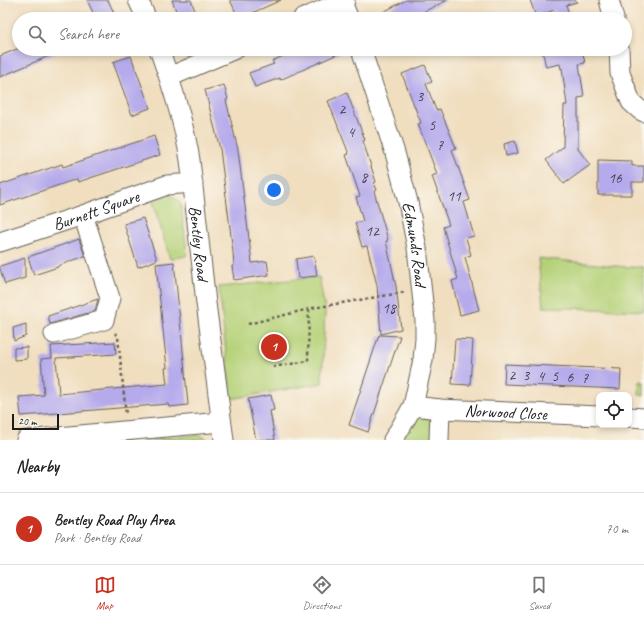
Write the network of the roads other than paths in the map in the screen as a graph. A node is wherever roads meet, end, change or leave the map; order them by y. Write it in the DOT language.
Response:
graph roads {
  1 [pos="138,0"];
  2 [pos="609,0"];
  3 [pos="335,2"];
  4 [pos="144,12"];
  5 [pos="316,12"];
  6 [pos="343,12"];
  7 [pos="612,12"];
  8 [pos="162,56"];
  9 [pos="218,56"];
  10 [pos="363,56"];
  11 [pos="619,56"];
  12 [pos="169,77"];
  13 [pos="644,112"];
  14 [pos="193,183"];
  15 [pos="83,215"];
  16 [pos="0,242"];
  17 [pos="54,334"];
  18 [pos="413,406"];
  19 [pos="440,409"];
  20 [pos="596,416"];
  21 [pos="632,417"];
  22 [pos="644,418"];
  23 [pos="222,431"];
  24 [pos="96,437"];
  25 [pos="26,440"];
  26 [pos="393,440"];
  27 [pos="439,440"];
  1 -- 4 [label="street"];
  2 -- 7 [label="street"];
  3 -- 5 [label="street"];
  3 -- 6 [label="street"];
  8 -- 12 [label="street, Bentley Road"];
  9 -- 12 [label="street"];
  10 -- 18 [label="street, Edmunds Road"];
  11 -- 13 [label="street"];
  12 -- 14 [label="street, Bentley Road"];
  14 -- 15 [label="street, Burnett Square"];
  14 -- 23 [label="street, Bentley Road"];
  15 -- 16 [label="street, Burnett Square"];
  15 -- 17 [label="street"];
  18 -- 19 [label="street, Norwood Close"];
  18 -- 26 [label="street, Edmunds Road"];
  19 -- 20 [label="street, Norwood Close"];
  19 -- 27 [label="street"];
  21 -- 22 [label="street"];
  23 -- 24 [label="street"];
  24 -- 25 [label="street"];
}
